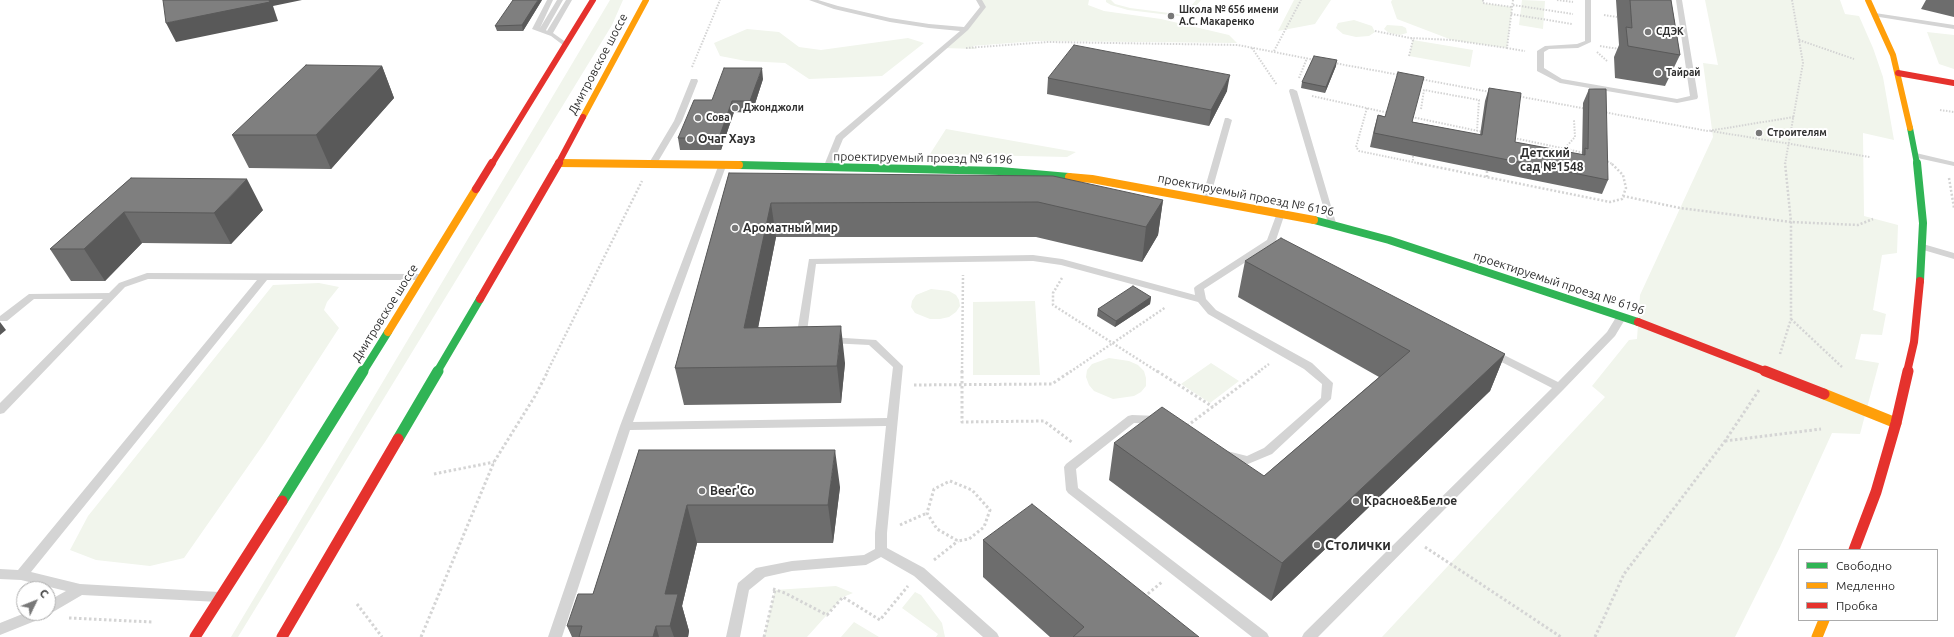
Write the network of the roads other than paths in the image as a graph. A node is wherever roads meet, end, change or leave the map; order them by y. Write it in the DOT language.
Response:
graph roads {
  1 [pos="550,0"];
  2 [pos="560,0"];
  3 [pos="569,0"];
  4 [pos="593,0"];
  5 [pos="646,0"];
  6 [pos="812,0"];
  7 [pos="979,0"];
  8 [pos="1588,0"];
  9 [pos="1679,0"];
  10 [pos="1868,0"];
  11 [pos="1875,15"];
  12 [pos="1954,27"];
  13 [pos="966,29"];
  14 [pos="546,32"];
  15 [pos="565,44"];
  16 [pos="1898,73"];
  17 [pos="694,81"];
  18 [pos="1954,83"];
  19 [pos="1293,91"];
  20 [pos="1228,120"];
  21 [pos="1916,155"];
  22 [pos="559,163"];
  23 [pos="653,164"];
  24 [pos="1954,164"];
  25 [pos="722,166"];
  26 [pos="827,168"];
  27 [pos="1206,198"];
  28 [pos="1281,213"];
  29 [pos="1332,224"];
  30 [pos="1271,240"];
  31 [pos="1923,247"];
  32 [pos="1285,248"];
  33 [pos="1954,256"];
  34 [pos="264,277"];
  35 [pos="421,277"];
  36 [pos="112,296"];
  37 [pos="1201,300"];
  38 [pos="1622,316"];
  39 [pos="3,319"];
  40 [pos="1480,347"];
  41 [pos="1559,387"];
  42 [pos="0,410"];
  43 [pos="892,422"];
  44 [pos="1896,423"];
  45 [pos="626,426"];
  46 [pos="1181,432"];
  47 [pos="1210,449"];
  48 [pos="1854,549"];
  49 [pos="881,551"];
  50 [pos="0,574"];
  51 [pos="21,575"];
  52 [pos="80,589"];
  53 [pos="222,597"];
  54 [pos="56,603"];
  55 [pos="20,621"];
  56 [pos="1824,621"];
  57 [pos="0,629"];
  58 [pos="195,637"];
  59 [pos="282,637"];
  60 [pos="555,637"];
  61 [pos="734,637"];
  62 [pos="992,637"];
  63 [pos="1262,637"];
  64 [pos="1309,637"];
  65 [pos="1817,637"];
  1 -- 14 [label="lane"];
  2 -- 14 [label="lane"];
  3 -- 14 [label="lane"];
  4 -- 15 [label="street, Дмитровское шоссе"];
  5 -- 22 [label="street, Дмитровское шоссе"];
  6 -- 13 [label="lane"];
  7 -- 13 [label="lane"];
  8 -- 9 [label="lane"];
  10 -- 11 [label="street"];
  11 -- 12 [label="lane"];
  11 -- 16 [label="street"];
  13 -- 26 [label="lane"];
  14 -- 15 [label="lane"];
  15 -- 35 [label="street, Дмитровское шоссе"];
  16 -- 18 [label="street"];
  16 -- 21 [label="street"];
  17 -- 23 [label="lane"];
  19 -- 29 [label="lane"];
  20 -- 27 [label="lane"];
  21 -- 24 [label="lane"];
  21 -- 31 [label="street"];
  22 -- 23 [label="street, проектируемый проезд № 6196"];
  22 -- 59 [label="street, Дмитровское шоссе"];
  23 -- 25 [label="street, проектируемый проезд № 6196"];
  25 -- 26 [label="street, проектируемый проезд № 6196"];
  25 -- 45 [label="lane"];
  26 -- 27 [label="street, проектируемый проезд № 6196"];
  27 -- 28 [label="street, проектируемый проезд № 6196"];
  28 -- 29 [label="street, проектируемый проезд № 6196"];
  28 -- 30 [label="lane"];
  29 -- 38 [label="street, проектируемый проезд № 6196"];
  30 -- 32 [label="lane"];
  30 -- 37 [label="lane"];
  31 -- 33 [label="lane"];
  31 -- 44 [label="street"];
  34 -- 35 [label="lane"];
  34 -- 36 [label="lane"];
  34 -- 51 [label="lane"];
  35 -- 53 [label="street, Дмитровское шоссе"];
  36 -- 39 [label="lane"];
  36 -- 42 [label="lane"];
  37 -- 43 [label="lane"];
  37 -- 47 [label="lane"];
  38 -- 41 [label="lane"];
  38 -- 44 [label="street, проектируемый проезд № 6196"];
  40 -- 41 [label="lane"];
  41 -- 64 [label="lane"];
  43 -- 45 [label="lane"];
  43 -- 49 [label="lane"];
  44 -- 48 [label="street"];
  45 -- 60 [label="lane"];
  46 -- 63 [label="lane"];
  49 -- 61 [label="lane"];
  49 -- 62 [label="lane"];
  50 -- 51 [label="lane"];
  51 -- 52 [label="lane"];
  52 -- 53 [label="lane"];
  52 -- 54 [label="lane"];
  53 -- 58 [label="street, Дмитровское шоссе"];
  55 -- 57 [label="lane"];
  56 -- 65 [label="street"];
}
